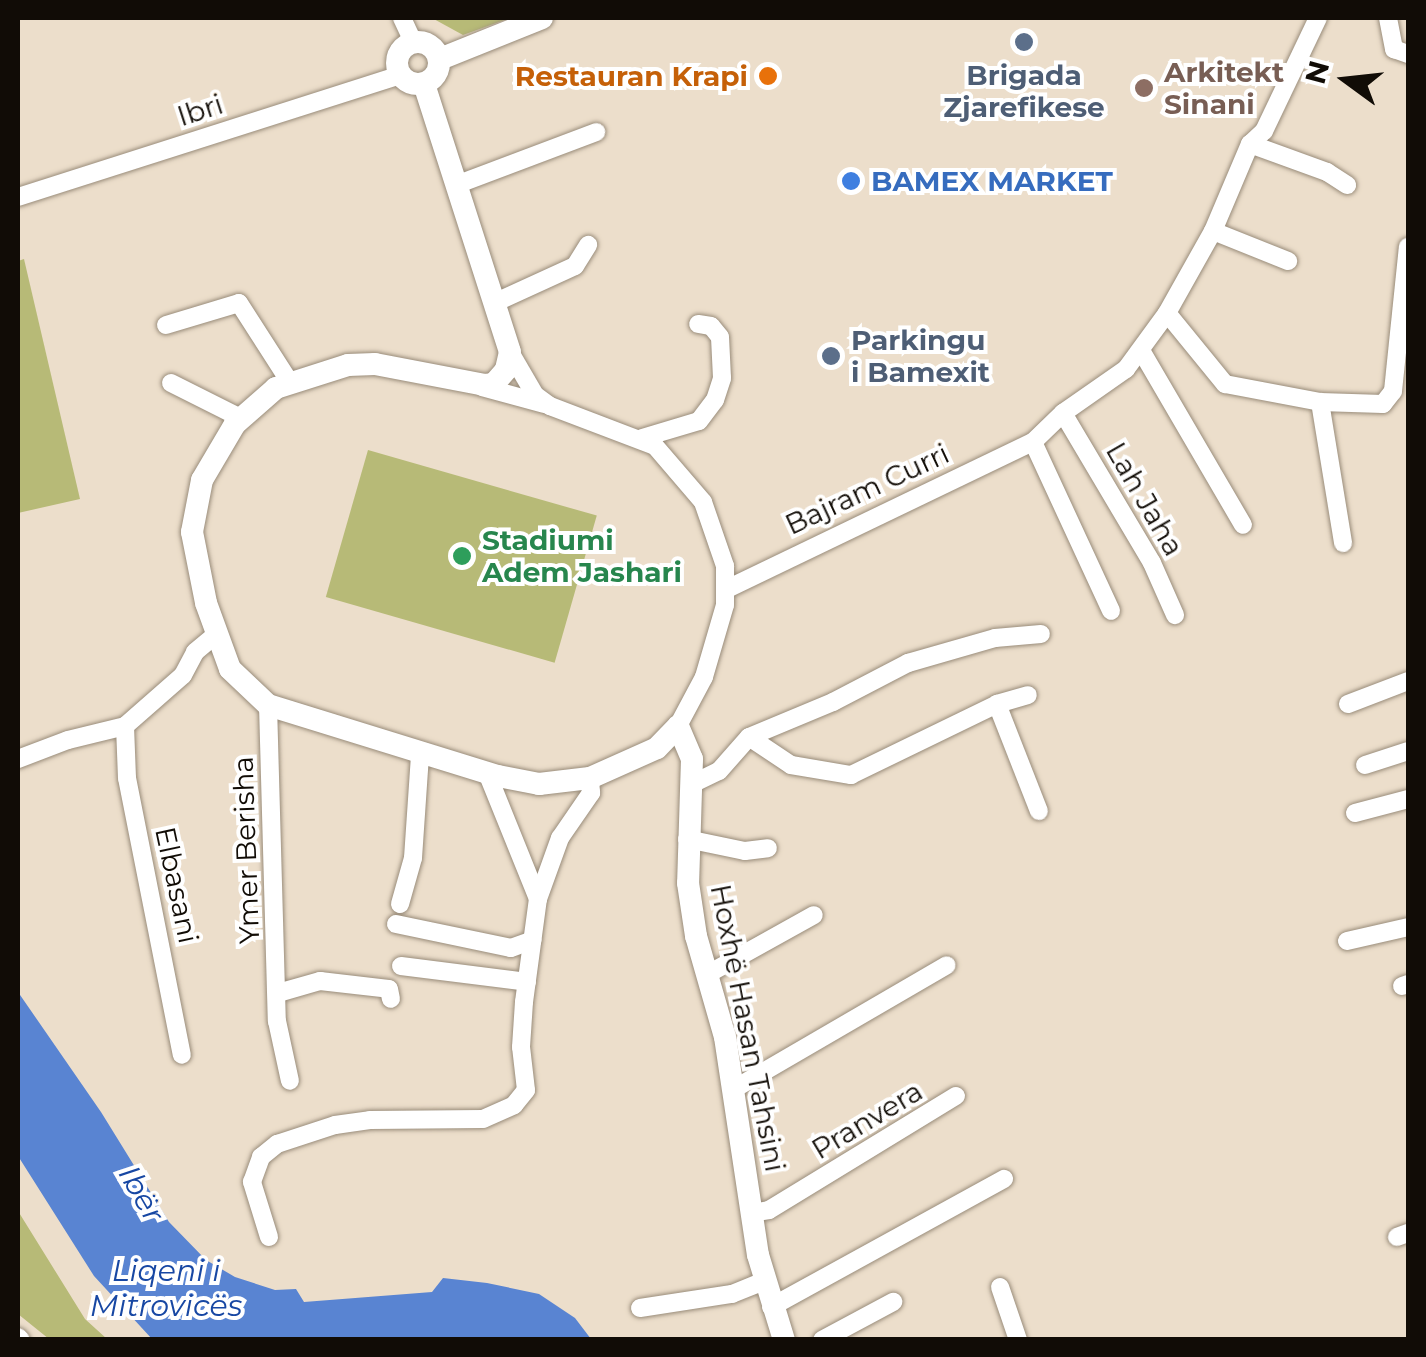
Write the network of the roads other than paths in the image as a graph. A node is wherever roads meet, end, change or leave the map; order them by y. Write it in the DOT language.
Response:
graph roads {
  1 [pos="402,18"];
  2 [pos="542,18"];
  3 [pos="1318,18"];
  4 [pos="1388,18"];
  5 [pos="413,42"];
  6 [pos="1408,54"];
  7 [pos="440,59"];
  8 [pos="400,74"];
  9 [pos="424,84"];
  10 [pos="596,132"];
  11 [pos="1250,144"];
  12 [pos="456,185"];
  13 [pos="1346,185"];
  14 [pos="18,198"];
  15 [pos="1213,231"];
  16 [pos="588,245"];
  17 [pos="1408,247"];
  18 [pos="1288,261"];
  19 [pos="494,303"];
  20 [pos="1167,313"];
  21 [pos="698,324"];
  22 [pos="166,325"];
  23 [pos="510,352"];
  24 [pos="1142,352"];
  25 [pos="289,381"];
  26 [pos="468,382"];
  27 [pos="171,383"];
  28 [pos="1320,402"];
  29 [pos="550,406"];
  30 [pos="1062,414"];
  31 [pos="242,418"];
  32 [pos="642,438"];
  33 [pos="1033,442"];
  34 [pos="1243,526"];
  35 [pos="1343,543"];
  36 [pos="727,589"];
  37 [pos="1111,611"];
  38 [pos="1175,615"];
  39 [pos="1042,634"];
  40 [pos="215,635"];
  41 [pos="1408,681"];
  42 [pos="1028,695"];
  43 [pos="997,704"];
  44 [pos="1348,704"];
  45 [pos="268,705"];
  46 [pos="125,726"];
  47 [pos="678,726"];
  48 [pos="750,736"];
  49 [pos="1408,751"];
  50 [pos="420,754"];
  51 [pos="18,759"];
  52 [pos="1365,765"];
  53 [pos="487,773"];
  54 [pos="590,778"];
  55 [pos="692,784"];
  56 [pos="1408,800"];
  57 [pos="1040,811"];
  58 [pos="1355,813"];
  59 [pos="688,839"];
  60 [pos="768,848"];
  61 [pos="538,899"];
  62 [pos="400,904"];
  63 [pos="814,916"];
  64 [pos="396,924"];
  65 [pos="1408,927"];
  66 [pos="532,940"];
  67 [pos="1346,941"];
  68 [pos="947,965"];
  69 [pos="401,966"];
  70 [pos="708,974"];
  71 [pos="526,982"];
  72 [pos="278,994"];
  73 [pos="391,998"];
  74 [pos="182,1055"];
  75 [pos="290,1081"];
  76 [pos="734,1089"];
  77 [pos="956,1096"];
  78 [pos="1004,1179"];
  79 [pos="752,1214"];
  80 [pos="268,1237"];
  81 [pos="764,1281"];
  82 [pos="1000,1287"];
  83 [pos="893,1302"];
  84 [pos="771,1307"];
  85 [pos="640,1308"];
  86 [pos="784,1340"];
  87 [pos="822,1340"];
  88 [pos="1018,1340"];
  1 -- 5 [label="street"];
  2 -- 7 [label="street"];
  3 -- 11 [label="street, Bajram Curri"];
  4 -- 6 [label="street"];
  5 -- 7 [label="street"];
  5 -- 8 [label="street"];
  7 -- 9 [label="street"];
  8 -- 9 [label="street"];
  8 -- 14 [label="street, Ibri"];
  9 -- 12 [label="street"];
  10 -- 12 [label="street"];
  11 -- 13 [label="street"];
  11 -- 15 [label="street, Bajram Curri"];
  12 -- 19 [label="street"];
  15 -- 18 [label="street"];
  15 -- 20 [label="street, Bajram Curri"];
  16 -- 19 [label="street"];
  17 -- 28 [label="street"];
  19 -- 23 [label="street"];
  20 -- 24 [label="street, Bajram Curri"];
  20 -- 28 [label="street"];
  21 -- 32 [label="street"];
  22 -- 25 [label="street"];
  23 -- 26 [label="street"];
  23 -- 29 [label="street"];
  24 -- 30 [label="street, Bajram Curri"];
  24 -- 34 [label="street"];
  25 -- 26 [label="street"];
  25 -- 31 [label="street"];
  26 -- 29 [label="street"];
  27 -- 31 [label="street"];
  28 -- 35 [label="street"];
  29 -- 32 [label="street"];
  30 -- 33 [label="street, Bajram Curri"];
  30 -- 38 [label="street, Lah Jaha"];
  31 -- 40 [label="street"];
  32 -- 36 [label="street"];
  33 -- 36 [label="street, Bajram Curri"];
  33 -- 37 [label="street"];
  36 -- 47 [label="street"];
  39 -- 48 [label="street"];
  40 -- 45 [label="street"];
  40 -- 46 [label="street"];
  41 -- 44 [label="street"];
  42 -- 43 [label="street"];
  43 -- 48 [label="street"];
  43 -- 57 [label="street"];
  45 -- 50 [label="street"];
  45 -- 72 [label="street, Ymer Berisha"];
  46 -- 51 [label="street"];
  46 -- 74 [label="street, Elbasani"];
  47 -- 54 [label="street"];
  47 -- 55 [label="street, Hoxhë Hasan Tahsini"];
  48 -- 55 [label="street"];
  49 -- 52 [label="street"];
  50 -- 53 [label="street"];
  50 -- 62 [label="street"];
  53 -- 54 [label="street"];
  53 -- 61 [label="street"];
  54 -- 61 [label="street"];
  55 -- 59 [label="street, Hoxhë Hasan Tahsini"];
  56 -- 58 [label="street"];
  59 -- 60 [label="street"];
  59 -- 70 [label="street, Hoxhë Hasan Tahsini"];
  61 -- 66 [label="street"];
  63 -- 70 [label="street"];
  64 -- 66 [label="street"];
  65 -- 67 [label="street"];
  66 -- 71 [label="street"];
  68 -- 76 [label="street"];
  69 -- 71 [label="street"];
  70 -- 76 [label="street, Hoxhë Hasan Tahsini"];
  71 -- 80 [label="street"];
  72 -- 73 [label="street"];
  72 -- 75 [label="street, Ymer Berisha"];
  76 -- 79 [label="street, Hoxhë Hasan Tahsini"];
  77 -- 79 [label="street, Pranvera"];
  78 -- 84 [label="street"];
  79 -- 81 [label="street, Hoxhë Hasan Tahsini"];
  81 -- 84 [label="street, Hoxhë Hasan Tahsini"];
  81 -- 85 [label="street"];
  82 -- 88 [label="street"];
  83 -- 87 [label="street"];
  84 -- 86 [label="street, Hoxhë Hasan Tahsini"];
}
